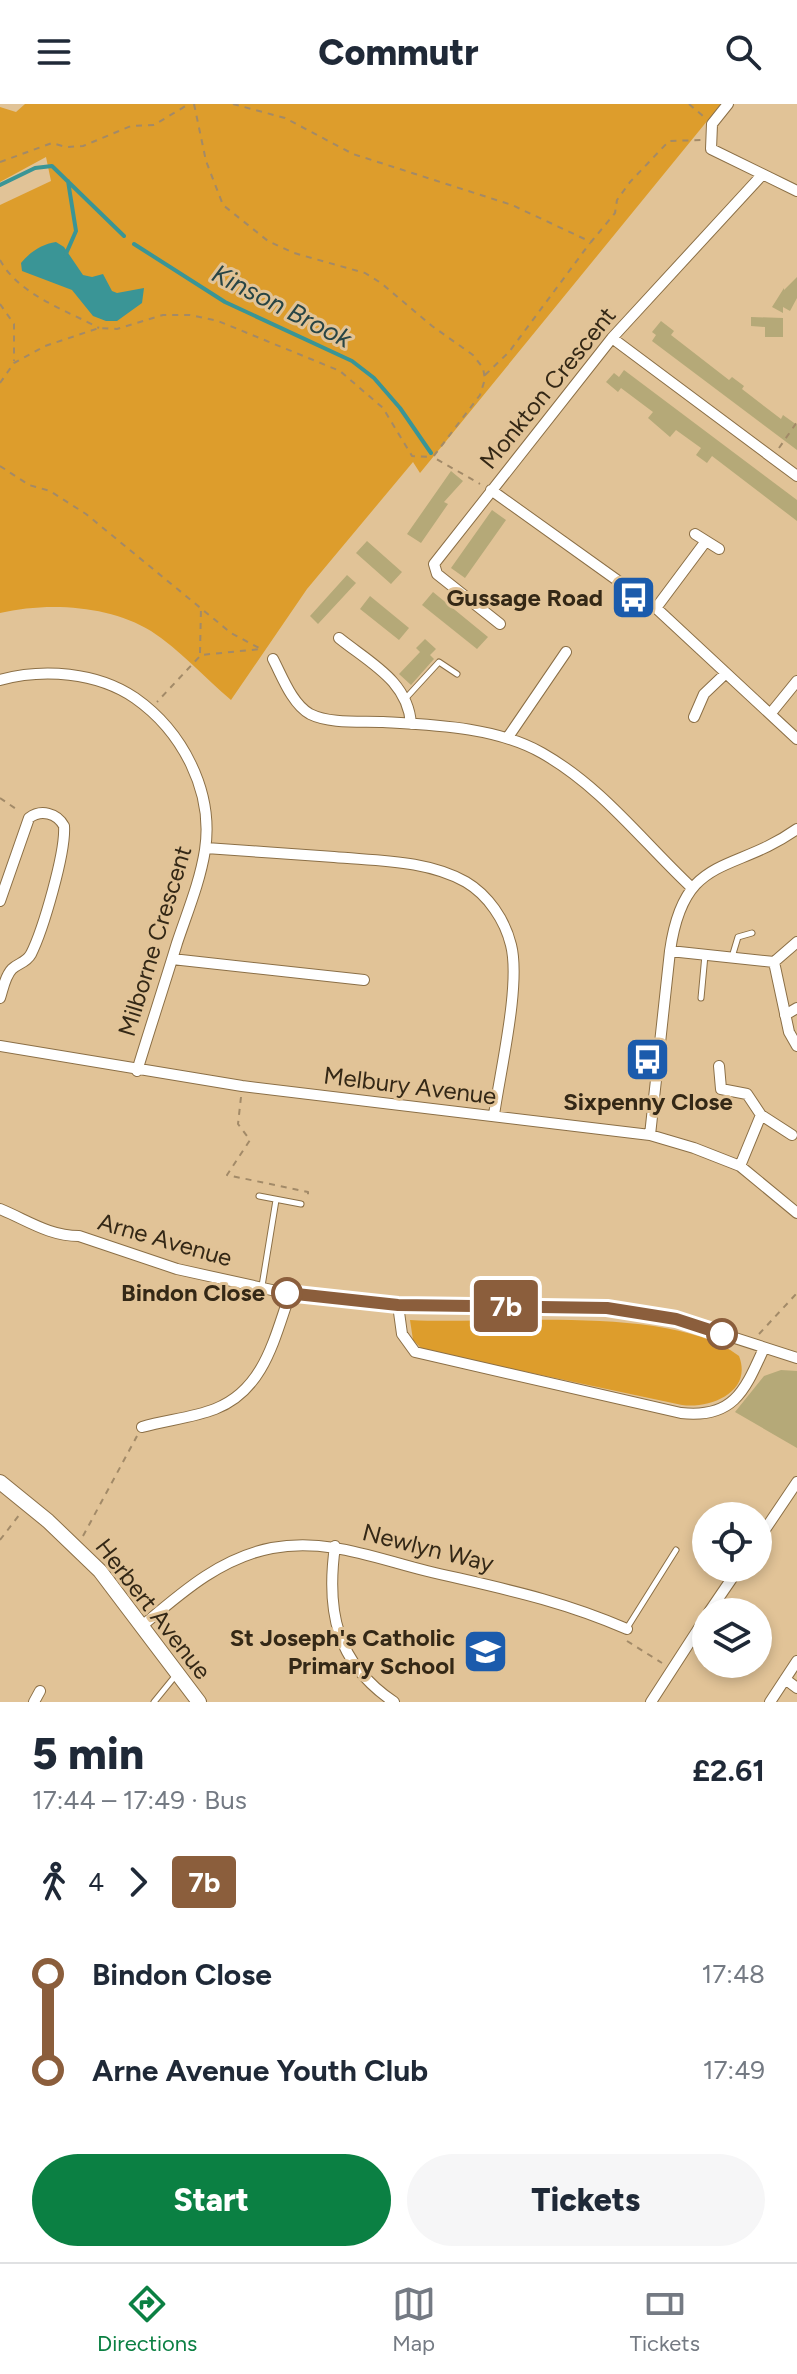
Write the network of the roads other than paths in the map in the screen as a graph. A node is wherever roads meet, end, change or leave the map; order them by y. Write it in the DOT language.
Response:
graph roads {
  1 [pos="728,104"];
  2 [pos="762,175"];
  3 [pos="797,191"];
  4 [pos="612,338"];
  5 [pos="797,476"];
  6 [pos="491,490"];
  7 [pos="695,534"];
  8 [pos="706,541"];
  9 [pos="719,549"];
  10 [pos="656,608"];
  11 [pos="500,624"];
  12 [pos="339,638"];
  13 [pos="566,652"];
  14 [pos="273,659"];
  15 [pos="457,674"];
  16 [pos="725,674"];
  17 [pos="0,680"];
  18 [pos="797,681"];
  19 [pos="406,698"];
  20 [pos="771,713"];
  21 [pos="694,717"];
  22 [pos="411,724"];
  23 [pos="508,737"];
  24 [pos="797,739"];
  25 [pos="797,829"];
  26 [pos="206,848"];
  27 [pos="691,887"];
  28 [pos="0,901"];
  29 [pos="752,933"];
  30 [pos="797,942"];
  31 [pos="670,951"];
  32 [pos="705,955"];
  33 [pos="732,958"];
  34 [pos="172,959"];
  35 [pos="774,962"];
  36 [pos="5,969"];
  37 [pos="364,980"];
  38 [pos="0,998"];
  39 [pos="701,998"];
  40 [pos="797,1008"];
  41 [pos="785,1015"];
  42 [pos="0,1046"];
  43 [pos="797,1046"];
  44 [pos="719,1066"];
  45 [pos="137,1071"];
  46 [pos="494,1115"];
  47 [pos="761,1115"];
  48 [pos="650,1135"];
  49 [pos="792,1135"];
  50 [pos="740,1166"];
  51 [pos="259,1196"];
  52 [pos="276,1200"];
  53 [pos="301,1204"];
  54 [pos="0,1209"];
  55 [pos="797,1213"];
  56 [pos="262,1287"];
  57 [pos="290,1294"];
  58 [pos="398,1305"];
  59 [pos="764,1348"];
  60 [pos="797,1358"];
  61 [pos="142,1427"];
  62 [pos="0,1482"];
  63 [pos="797,1482"];
  64 [pos="772,1519"];
  65 [pos="335,1546"];
  66 [pos="676,1550"];
  67 [pos="142,1626"];
  68 [pos="627,1629"];
  69 [pos="692,1638"];
  70 [pos="797,1661"];
  71 [pos="178,1674"];
  72 [pos="785,1679"];
  73 [pos="797,1688"];
  74 [pos="40,1691"];
  75 [pos="34,1702"];
  76 [pos="154,1702"];
  77 [pos="199,1702"];
  78 [pos="394,1702"];
  79 [pos="651,1702"];
  80 [pos="770,1702"];
  1 -- 2 [label="street"];
  2 -- 3 [label="street"];
  2 -- 4 [label="street, Monkton Crescent"];
  4 -- 5 [label="street"];
  4 -- 6 [label="street, Monkton Crescent"];
  6 -- 10 [label="street"];
  6 -- 11 [label="street, Monkton Crescent"];
  7 -- 8 [label="street"];
  8 -- 9 [label="street"];
  8 -- 10 [label="street"];
  10 -- 16 [label="street"];
  12 -- 19 [label="street"];
  13 -- 23 [label="street"];
  14 -- 22 [label="street"];
  15 -- 19 [label="lane"];
  16 -- 20 [label="street"];
  16 -- 21 [label="street"];
  17 -- 26 [label="street, Milborne Crescent"];
  18 -- 20 [label="street"];
  19 -- 22 [label="street"];
  20 -- 24 [label="street"];
  22 -- 23 [label="street"];
  23 -- 27 [label="street"];
  25 -- 27 [label="street"];
  26 -- 34 [label="street, Milborne Crescent"];
  26 -- 46 [label="street"];
  27 -- 31 [label="street"];
  28 -- 36 [label="street"];
  29 -- 33 [label="lane"];
  30 -- 35 [label="street"];
  31 -- 32 [label="street"];
  31 -- 48 [label="street"];
  32 -- 33 [label="street"];
  32 -- 39 [label="lane"];
  33 -- 35 [label="street"];
  34 -- 37 [label="street"];
  34 -- 45 [label="street, Milborne Crescent"];
  35 -- 41 [label="street"];
  36 -- 38 [label="street"];
  40 -- 41 [label="street"];
  41 -- 43 [label="street"];
  42 -- 45 [label="street, Melbury Avenue"];
  44 -- 47 [label="street"];
  45 -- 46 [label="street, Melbury Avenue"];
  46 -- 48 [label="street, Melbury Avenue"];
  47 -- 49 [label="street"];
  47 -- 50 [label="street"];
  48 -- 50 [label="street, Melbury Avenue"];
  50 -- 55 [label="street, Melbury Avenue"];
  51 -- 52 [label="lane"];
  52 -- 53 [label="lane"];
  52 -- 56 [label="lane"];
  54 -- 56 [label="street, Arne Avenue"];
  56 -- 57 [label="street, Arne Avenue"];
  57 -- 58 [label="street, Arne Avenue"];
  57 -- 61 [label="street"];
  58 -- 59 [label="street, Arne Avenue"];
  58 -- 59 [label="street"];
  59 -- 60 [label="street, Arne Avenue"];
  62 -- 67 [label="street, Herbert Avenue"];
  63 -- 64 [label="street"];
  65 -- 67 [label="street, Newlyn Way"];
  65 -- 68 [label="street, Newlyn Way"];
  65 -- 78 [label="street"];
  66 -- 68 [label="lane"];
  67 -- 71 [label="street, Herbert Avenue"];
  69 -- 79 [label="street"];
  70 -- 72 [label="street"];
  71 -- 76 [label="lane"];
  71 -- 77 [label="street, Herbert Avenue"];
  72 -- 73 [label="street"];
  72 -- 80 [label="street"];
  74 -- 75 [label="street"];
}
